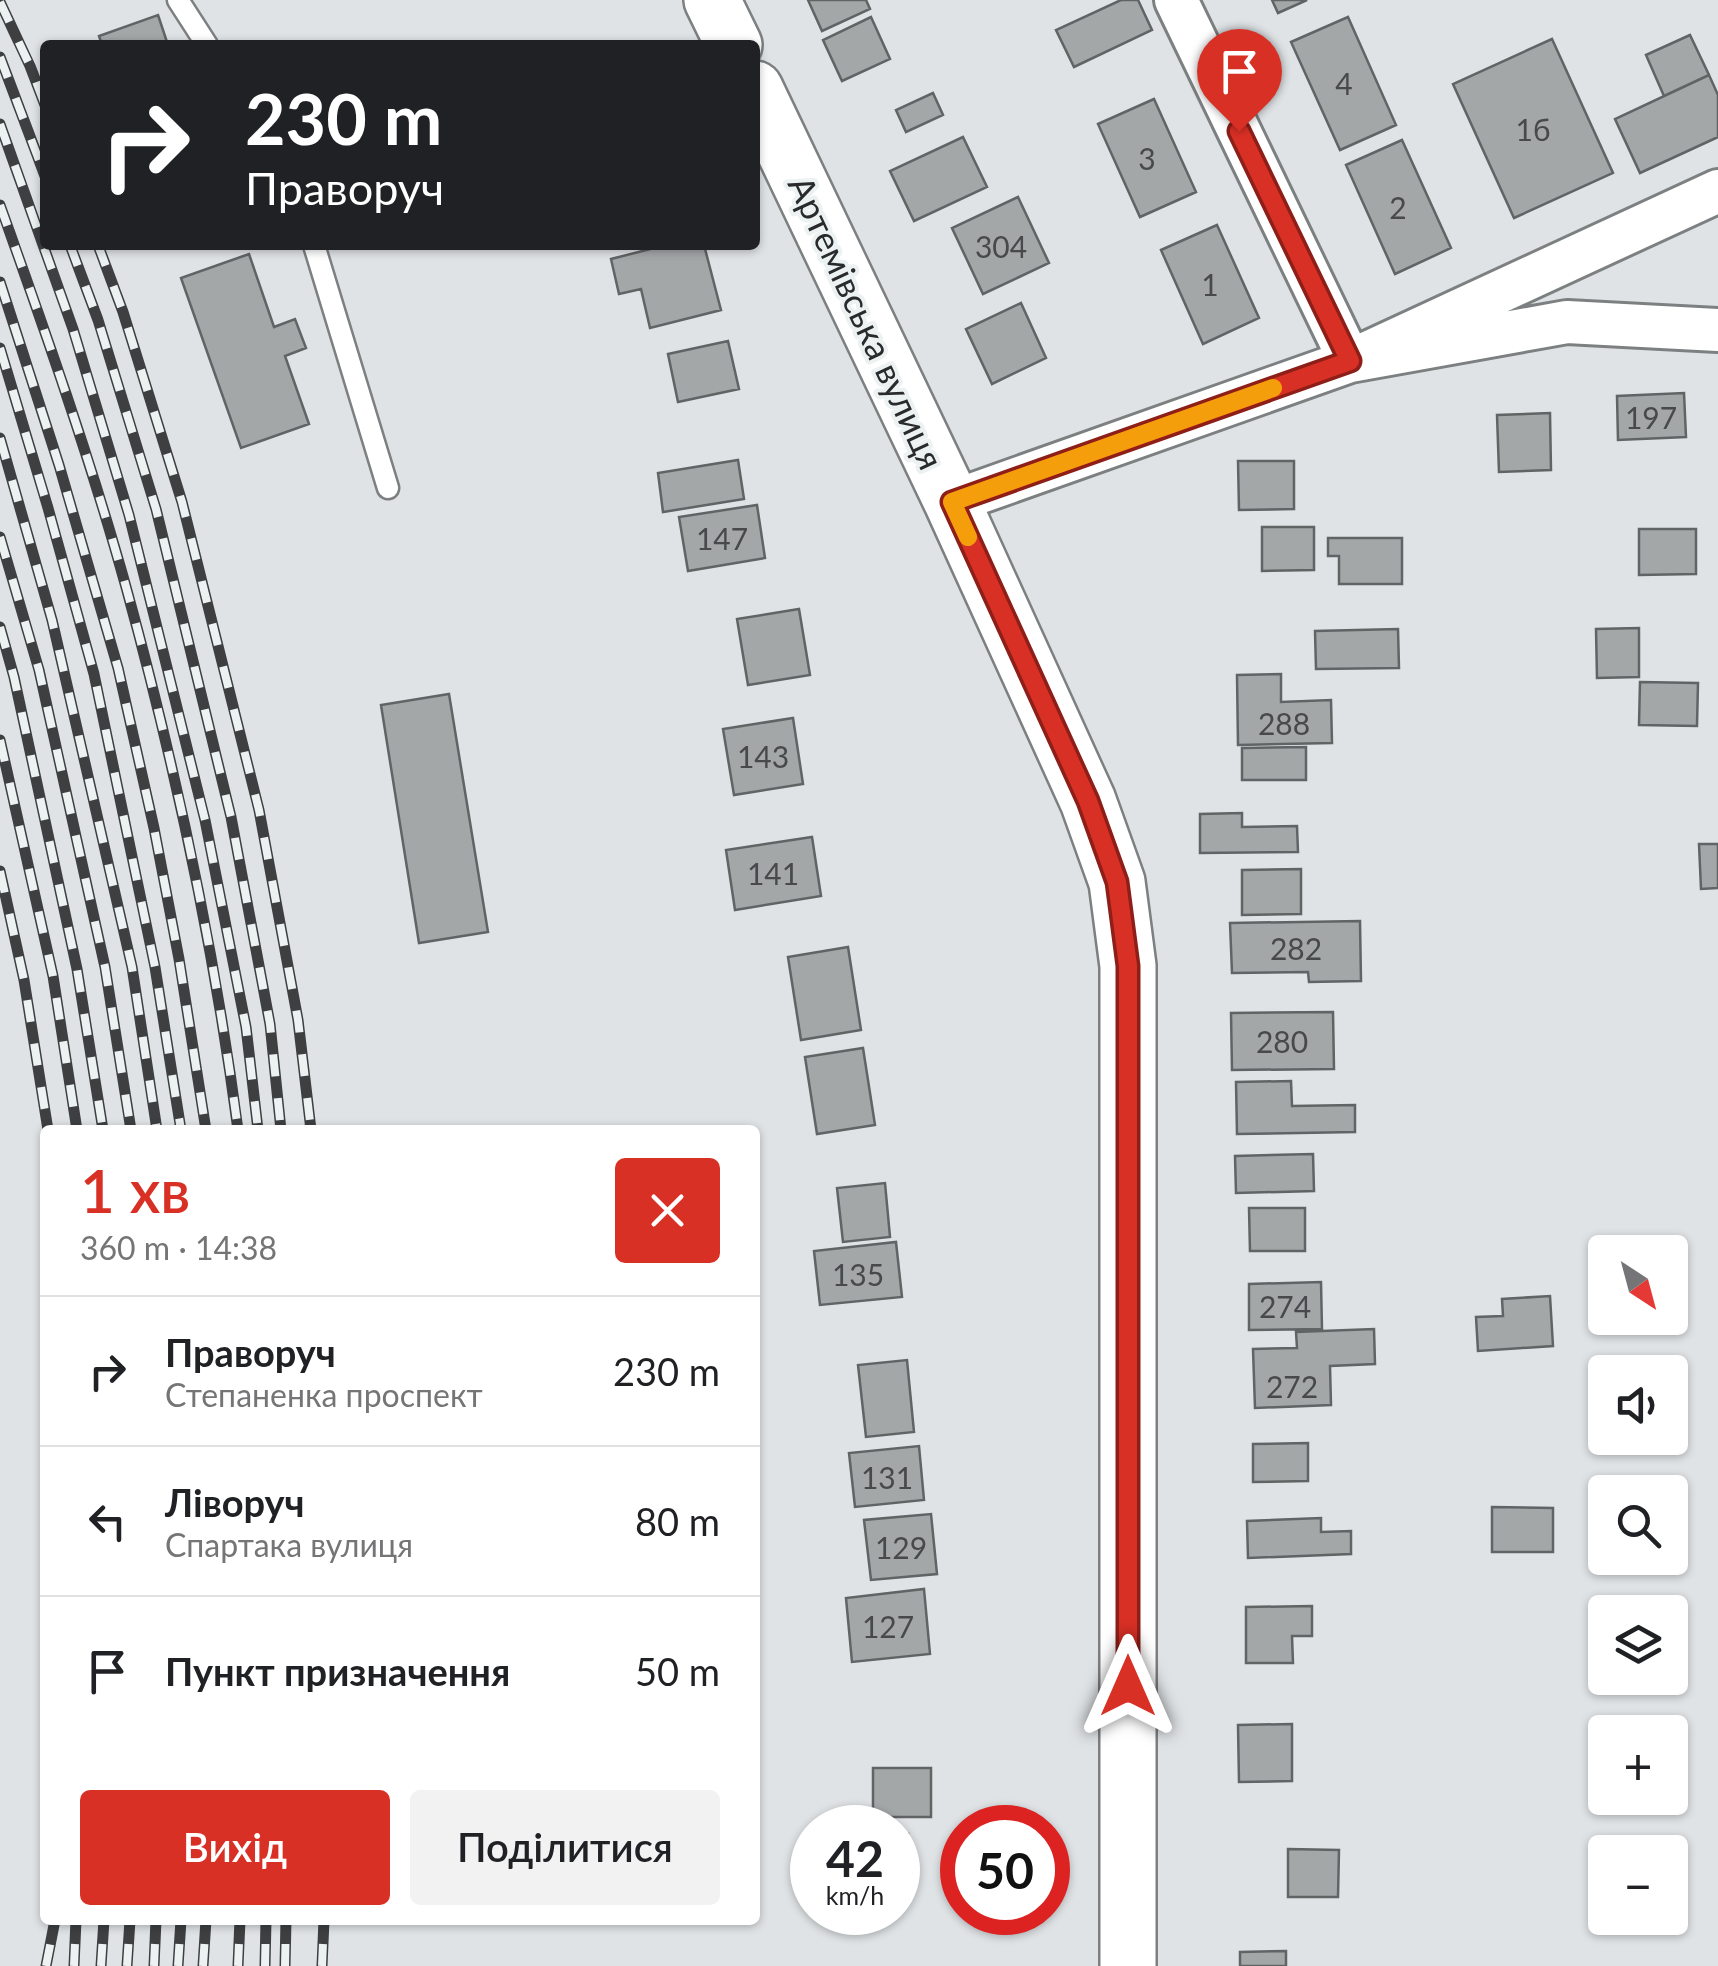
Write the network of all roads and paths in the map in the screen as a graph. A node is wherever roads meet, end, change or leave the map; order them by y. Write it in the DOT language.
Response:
graph roads {
  1 [pos="178,0"];
  2 [pos="712,0"];
  3 [pos="1176,0"];
  4 [pos="205,40"];
  5 [pos="732,40"];
  6 [pos="760,99"];
  7 [pos="1718,190"];
  8 [pos="316,250"];
  9 [pos="1718,330"];
  10 [pos="1350,361"];
  11 [pos="388,488"];
  12 [pos="952,502"];
  13 [pos="1128,1966"];
  1 -- 4 [label="lane"];
  2 -- 5 [label="main road"];
  3 -- 10 [label="street"];
  6 -- 12 [label="main road, Артемівська вулиця"];
  7 -- 10 [label="street"];
  8 -- 11 [label="lane"];
  9 -- 10 [label="street"];
  10 -- 12 [label="street"];
  12 -- 13 [label="main road, Артемівська вулиця"];
}
